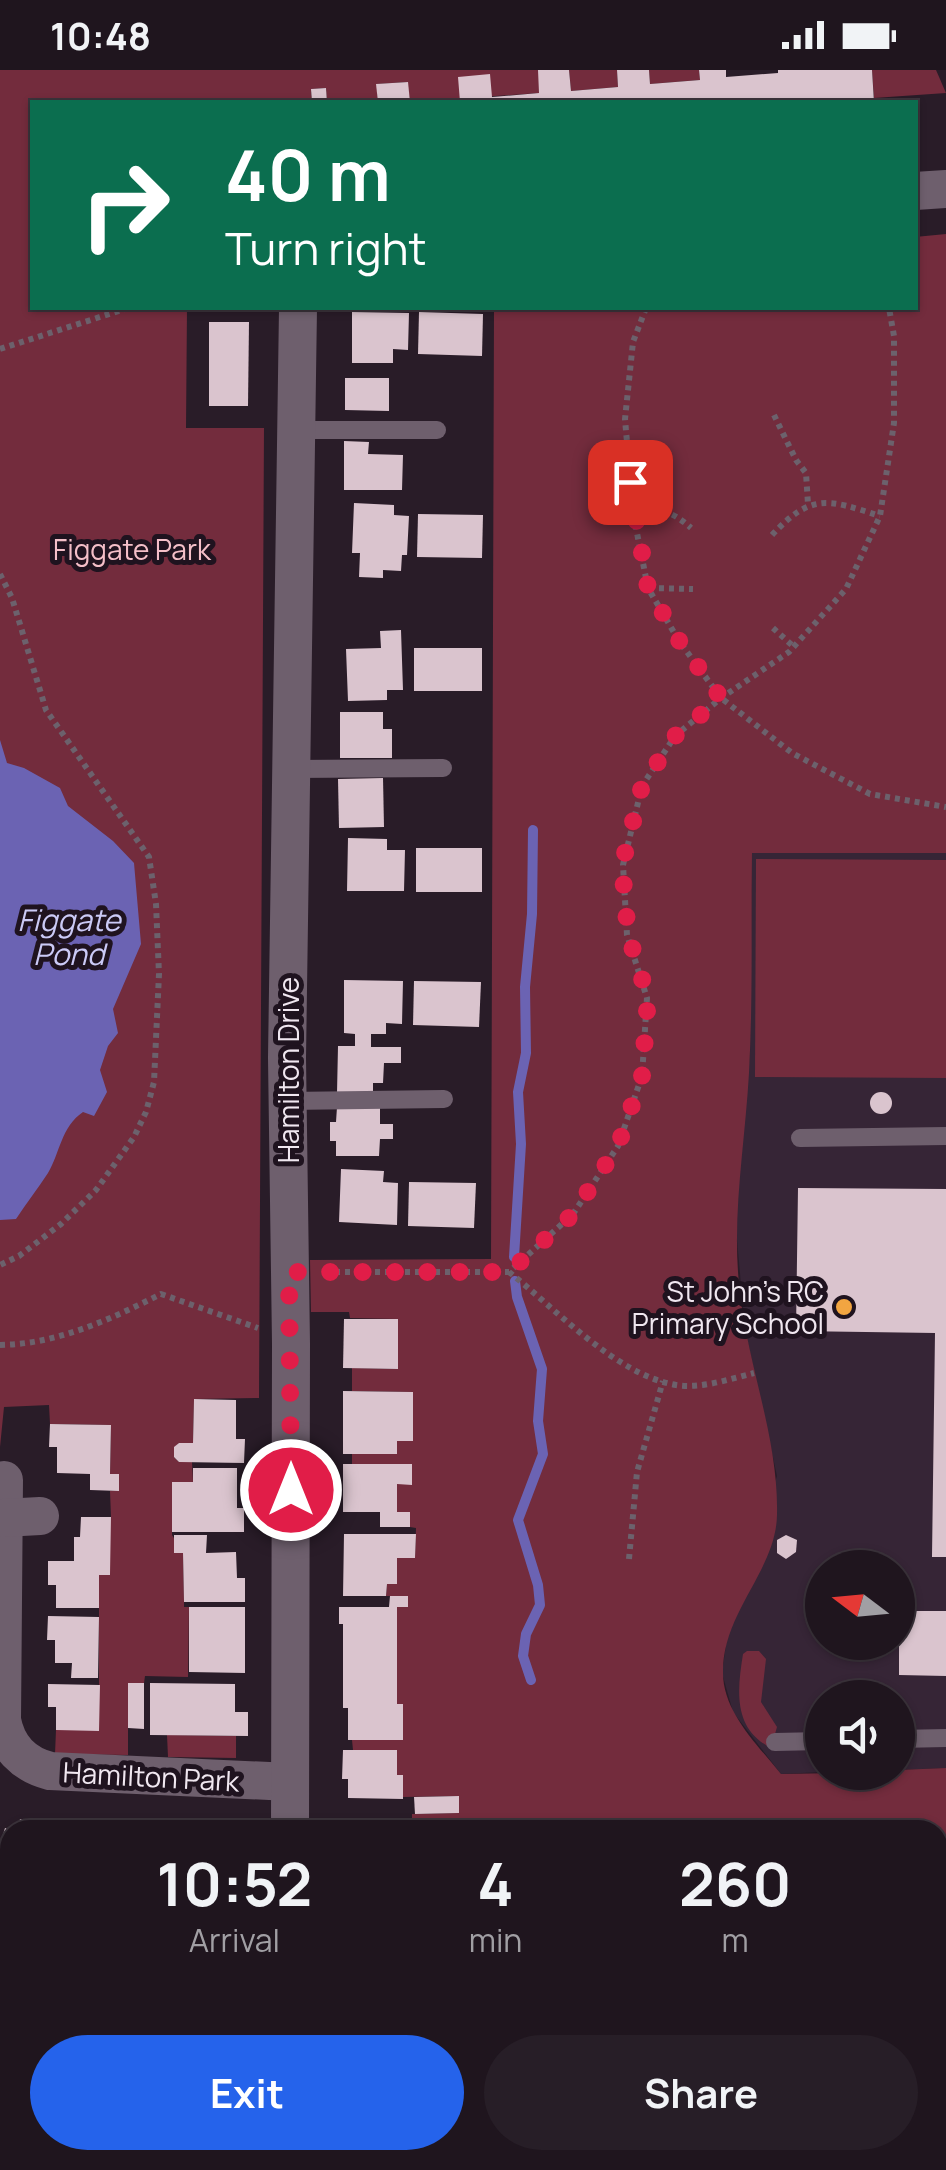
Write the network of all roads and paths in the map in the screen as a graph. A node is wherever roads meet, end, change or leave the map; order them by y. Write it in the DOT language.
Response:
graph roads {
  1 [pos="946,189"];
  2 [pos="918,191"];
  3 [pos="122,310"];
  4 [pos="298,310"];
  5 [pos="645,310"];
  6 [pos="889,310"];
  7 [pos="0,349"];
  8 [pos="774,415"];
  9 [pos="297,430"];
  10 [pos="437,430"];
  11 [pos="808,504"];
  12 [pos="633,513"];
  13 [pos="880,516"];
  14 [pos="691,528"];
  15 [pos="772,535"];
  16 [pos="0,574"];
  17 [pos="648,588"];
  18 [pos="693,589"];
  19 [pos="12,598"];
  20 [pos="0,602"];
  21 [pos="773,628"];
  22 [pos="794,647"];
  23 [pos="721,698"];
  24 [pos="292,768"];
  25 [pos="443,768"];
  26 [pos="946,808"];
  27 [pos="444,1099"];
  28 [pos="287,1101"];
  29 [pos="946,1136"];
  30 [pos="800,1138"];
  31 [pos="0,1265"];
  32 [pos="289,1272"];
  33 [pos="509,1272"];
  34 [pos="290,1344"];
  35 [pos="0,1345"];
  36 [pos="754,1373"];
  37 [pos="664,1381"];
  38 [pos="16,1505"];
  39 [pos="629,1559"];
  40 [pos="946,1738"];
  41 [pos="915,1739"];
  42 [pos="805,1741"];
  43 [pos="775,1742"];
  44 [pos="290,1782"];
  45 [pos="290,1820"];
  1 -- 2 [label="street"];
  3 -- 7 [label="path"];
  4 -- 9 [label="street, Hamilton Drive"];
  5 -- 12 [label="path"];
  6 -- 13 [label="path"];
  8 -- 11 [label="path"];
  9 -- 10 [label="lane"];
  9 -- 24 [label="street, Hamilton Drive"];
  11 -- 13 [label="path"];
  11 -- 15 [label="path"];
  12 -- 14 [label="path"];
  12 -- 17 [label="path"];
  13 -- 22 [label="path"];
  16 -- 19 [label="path"];
  17 -- 18 [label="path"];
  17 -- 23 [label="path"];
  19 -- 20 [label="path"];
  19 -- 31 [label="path"];
  21 -- 22 [label="path"];
  22 -- 23 [label="path"];
  23 -- 26 [label="path"];
  23 -- 33 [label="path"];
  24 -- 25 [label="lane"];
  24 -- 28 [label="street, Hamilton Drive"];
  27 -- 28 [label="lane"];
  28 -- 32 [label="street, Hamilton Drive"];
  29 -- 30 [label="lane"];
  32 -- 33 [label="path"];
  32 -- 34 [label="street, Hamilton Drive"];
  33 -- 37 [label="path"];
  34 -- 35 [label="path"];
  34 -- 44 [label="street, Hamilton Drive"];
  36 -- 37 [label="path"];
  37 -- 39 [label="path"];
  38 -- 44 [label="street, Hamilton Park"];
  40 -- 41 [label="lane"];
  42 -- 43 [label="lane"];
  44 -- 45 [label="street, Hamilton Drive"];
}
